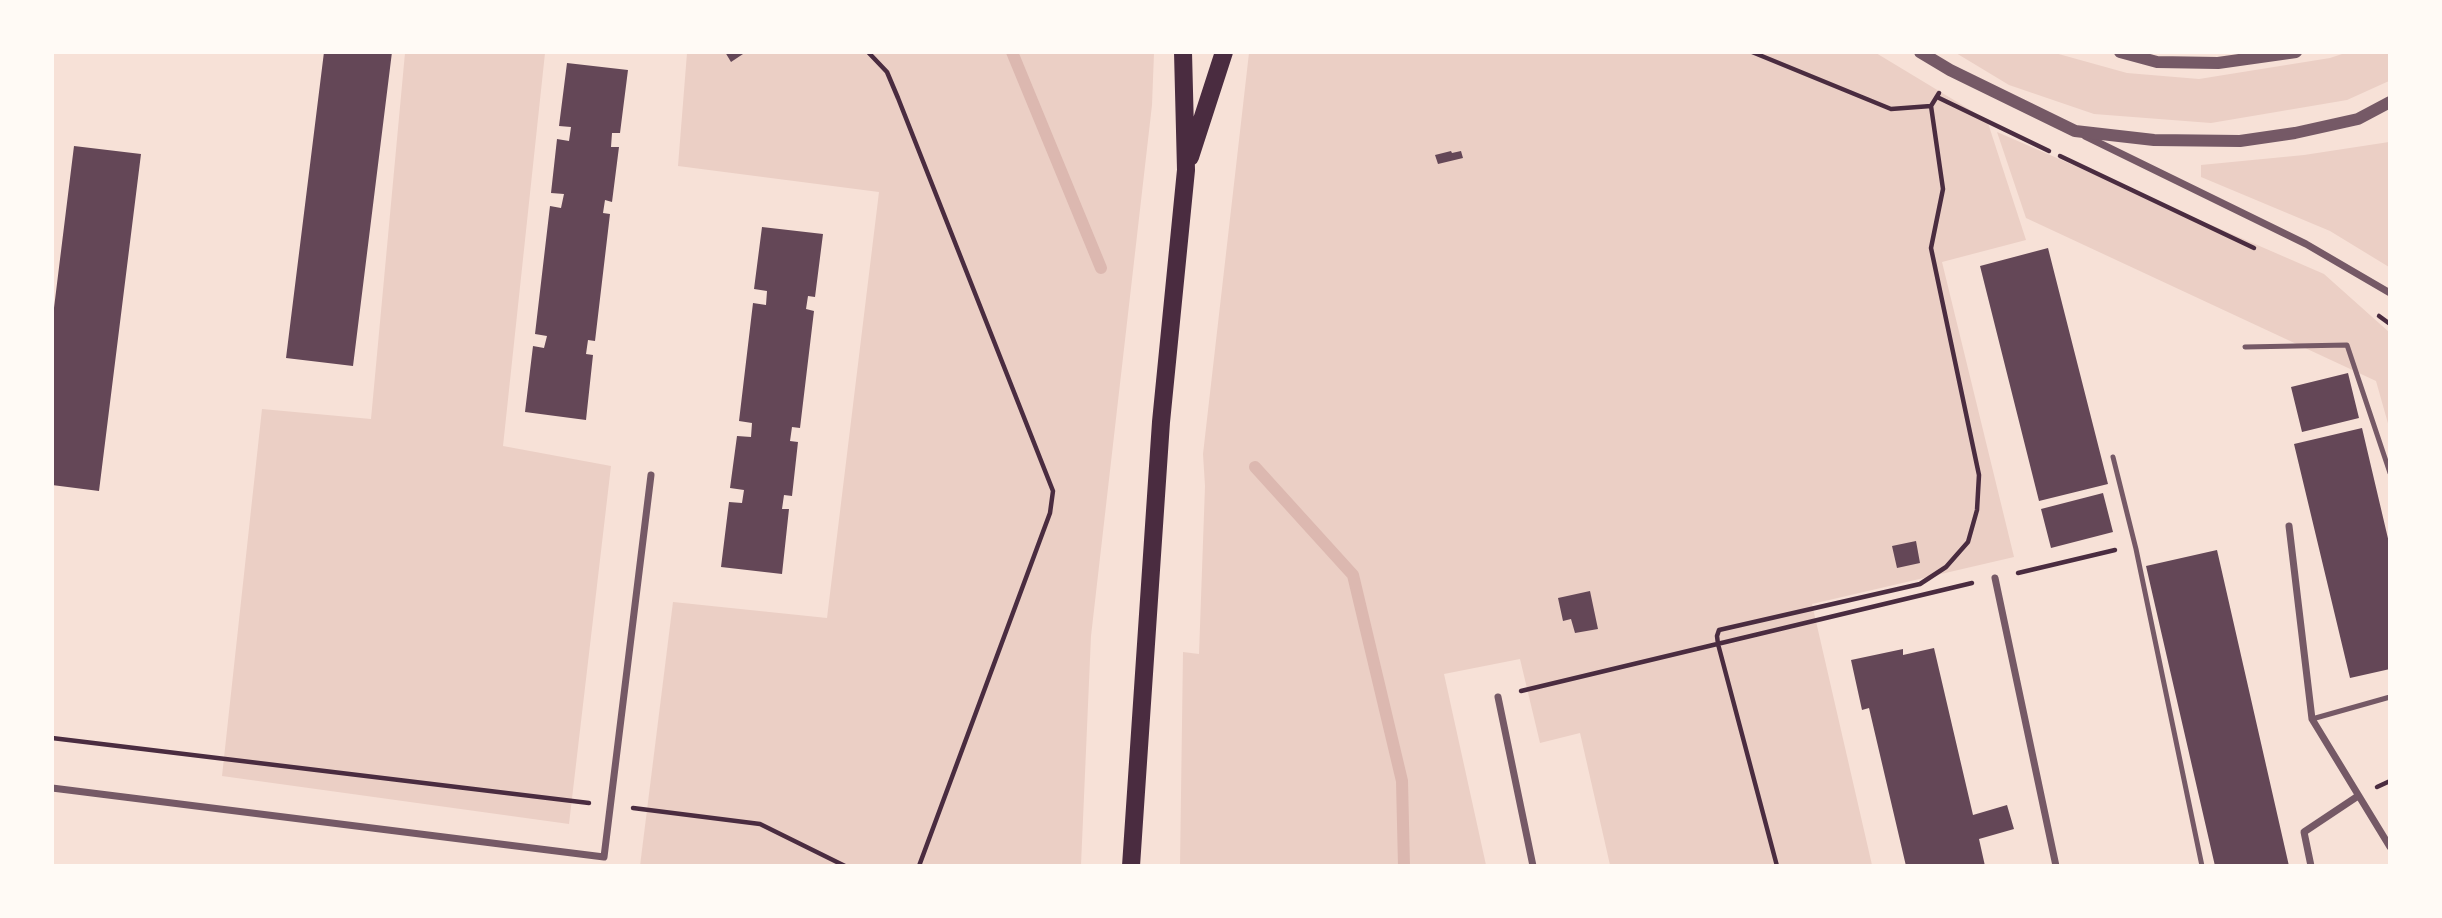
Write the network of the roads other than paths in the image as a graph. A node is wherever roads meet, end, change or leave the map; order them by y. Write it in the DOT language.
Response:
graph roads {
  1 [pos="1183,52"];
  2 [pos="1224,52"];
  3 [pos="1920,52"];
  4 [pos="2120,52"];
  5 [pos="2296,52"];
  6 [pos="2389,102"];
  7 [pos="2075,131"];
  8 [pos="1186,170"];
  9 [pos="2389,293"];
  10 [pos="2245,347"];
  11 [pos="2113,457"];
  12 [pos="2389,472"];
  13 [pos="651,475"];
  14 [pos="2289,526"];
  15 [pos="1994,578"];
  16 [pos="1498,697"];
  17 [pos="2389,697"];
  18 [pos="2312,719"];
  19 [pos="52,788"];
  20 [pos="2358,796"];
  21 [pos="2389,847"];
  22 [pos="1131,866"];
  23 [pos="1533,866"];
  24 [pos="2056,866"];
  25 [pos="2202,866"];
  26 [pos="2311,866"];
  1 -- 8 [label="main road"];
  2 -- 8 [label="main road"];
  3 -- 7 [label="street"];
  4 -- 5 [label="street"];
  6 -- 7 [label="street"];
  7 -- 9 [label="street"];
  8 -- 22 [label="main road"];
  10 -- 12 [label="lane"];
  11 -- 25 [label="lane"];
  13 -- 19 [label="street"];
  14 -- 18 [label="street"];
  15 -- 24 [label="street"];
  16 -- 23 [label="street"];
  17 -- 18 [label="lane"];
  18 -- 20 [label="street"];
  20 -- 21 [label="street"];
  20 -- 26 [label="street"];
}
